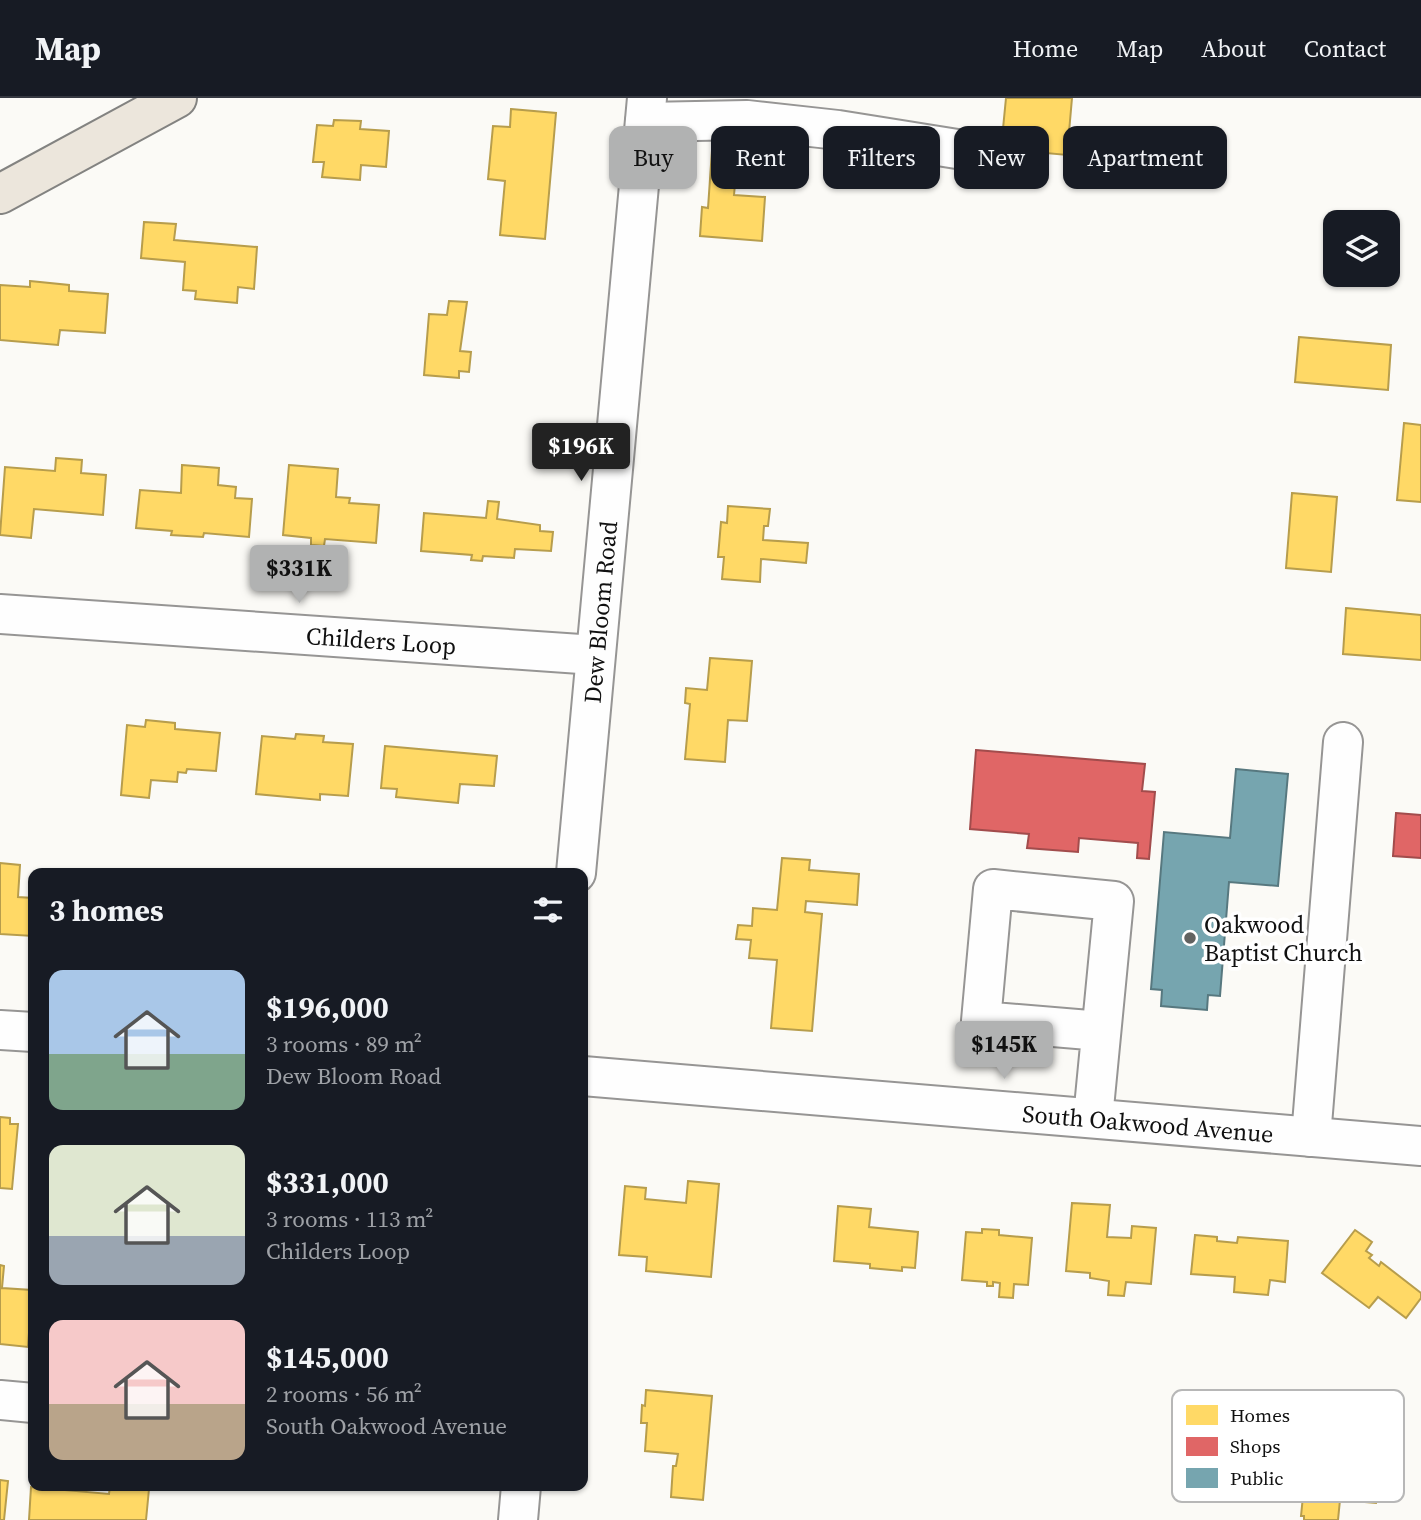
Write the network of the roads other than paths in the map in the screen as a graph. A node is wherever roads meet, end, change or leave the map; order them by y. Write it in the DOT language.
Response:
graph roads {
  1 [pos="177,98"];
  2 [pos="646,110"];
  3 [pos="954,149"];
  4 [pos="0,194"];
  5 [pos="0,614"];
  6 [pos="595,655"];
  7 [pos="1343,742"];
  8 [pos="576,868"];
  9 [pos="0,1030"];
  10 [pos="1101,1031"];
  11 [pos="28,1032"];
  12 [pos="588,1076"];
  13 [pos="1093,1118"];
  14 [pos="1311,1137"];
  15 [pos="1421,1146"];
  16 [pos="0,1400"];
  17 [pos="28,1403"];
  18 [pos="521,1491"];
  19 [pos="518,1520"];
  1 -- 4 [label="main road"];
  2 -- 3 [label="street"];
  2 -- 6 [label="street, Dew Bloom Road"];
  5 -- 6 [label="street, Childers Loop"];
  6 -- 8 [label="street, Dew Bloom Road"];
  7 -- 14 [label="street"];
  9 -- 11 [label="street"];
  10 -- 10 [label="street"];
  10 -- 13 [label="street"];
  12 -- 13 [label="street, South Oakwood Avenue"];
  13 -- 14 [label="street, South Oakwood Avenue"];
  14 -- 15 [label="street, South Oakwood Avenue"];
  16 -- 17 [label="street"];
  18 -- 19 [label="street"];
}
